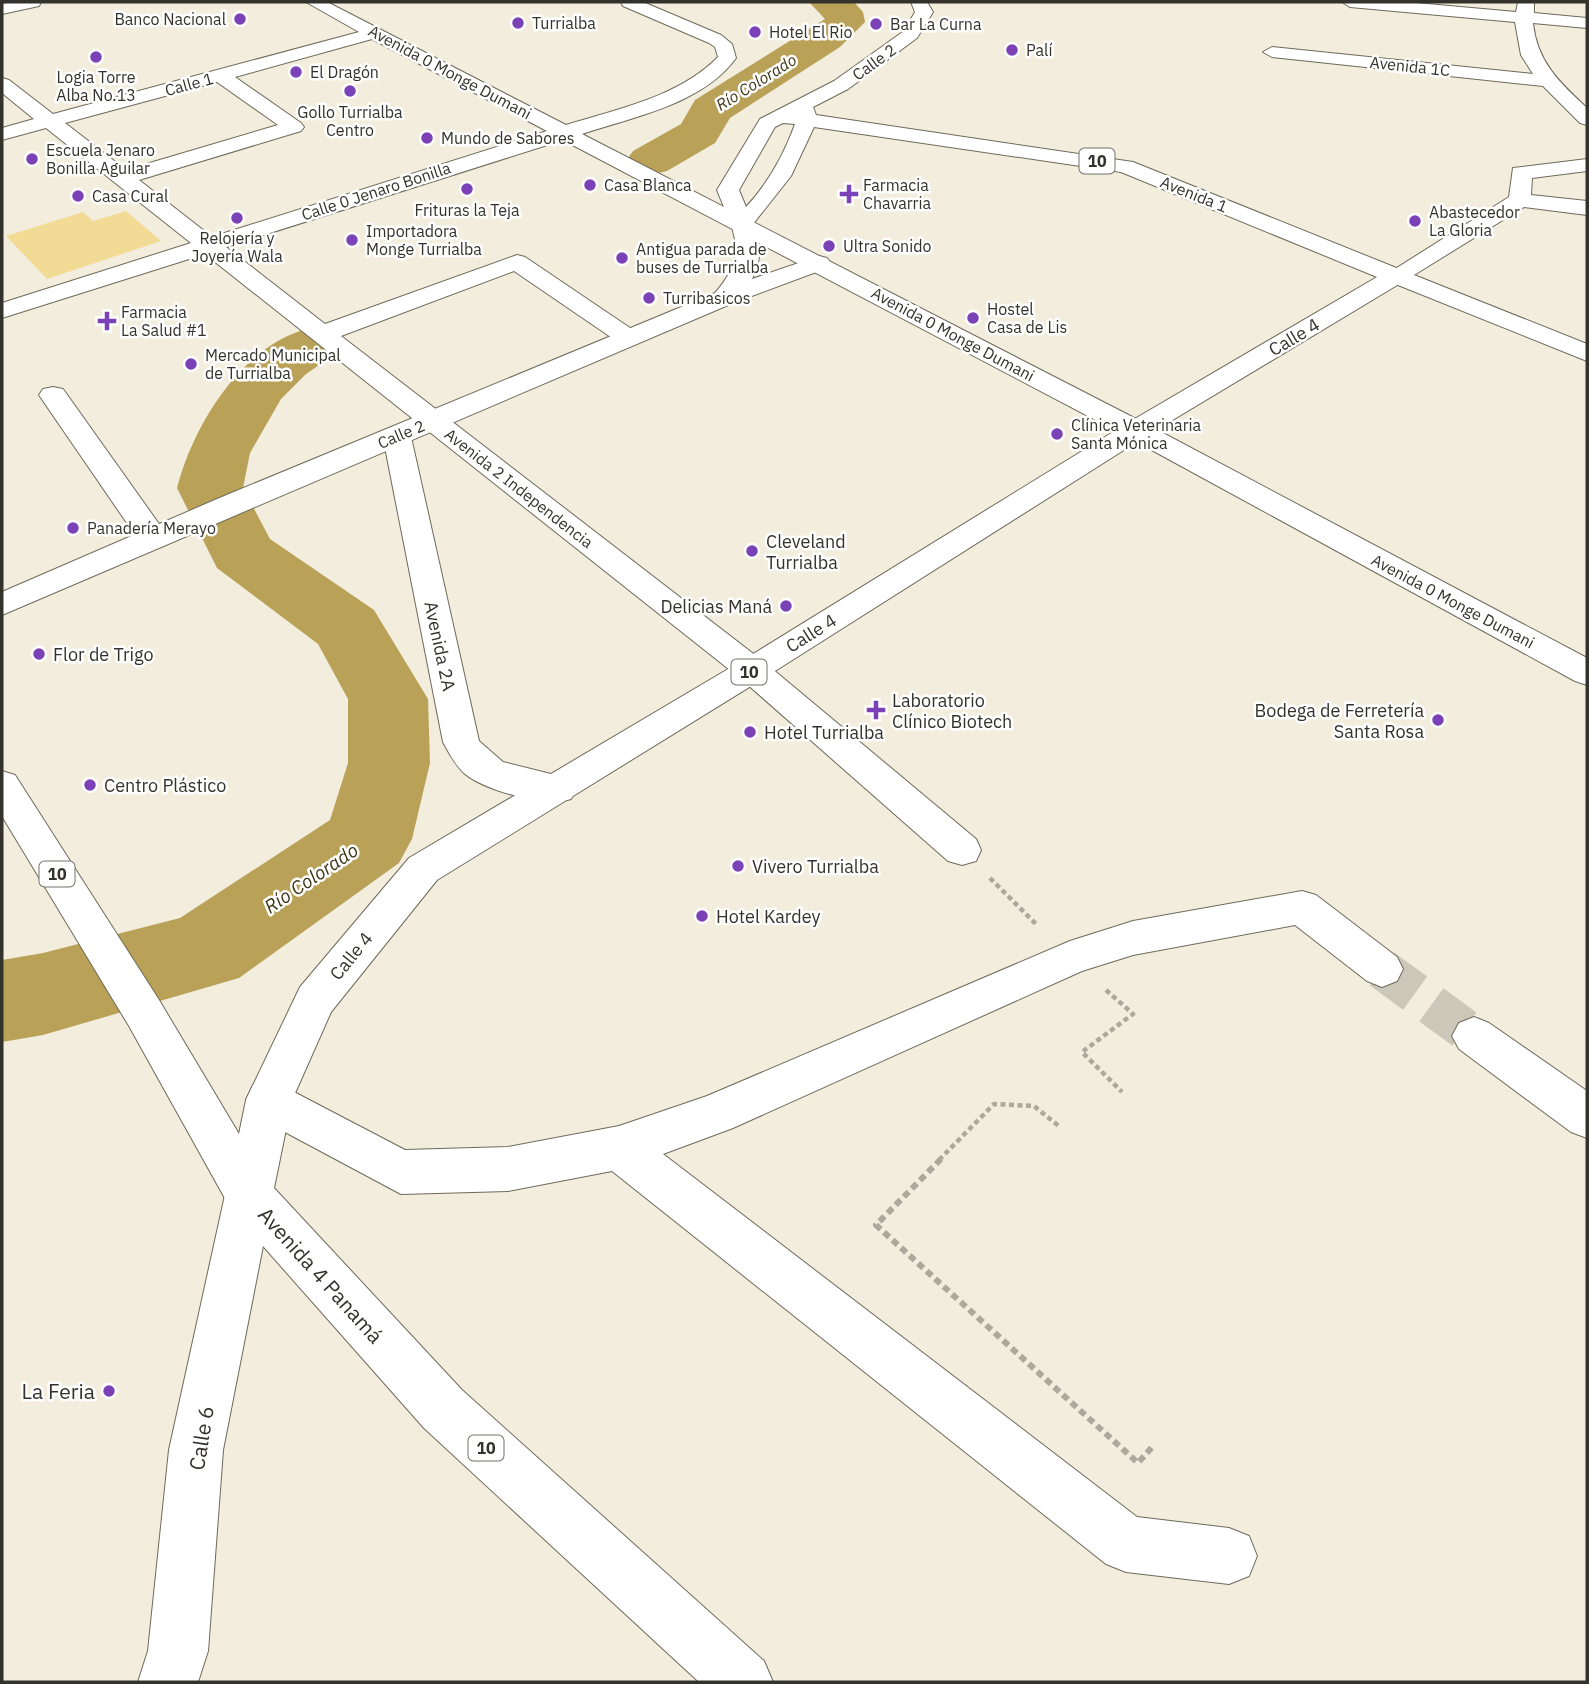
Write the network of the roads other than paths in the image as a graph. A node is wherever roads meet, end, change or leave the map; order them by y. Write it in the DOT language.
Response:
graph roads {
  1 [pos="33,2"];
  2 [pos="314,2"];
  3 [pos="629,2"];
  4 [pos="919,2"];
  5 [pos="1350,2"];
  6 [pos="2,9"];
  7 [pos="1525,10"];
  8 [pos="1587,23"];
  9 [pos="376,33"];
  10 [pos="1272,52"];
  11 [pos="220,75"];
  12 [pos="1548,81"];
  13 [pos="2,84"];
  14 [pos="805,112"];
  15 [pos="1587,119"];
  16 [pos="49,121"];
  17 [pos="563,132"];
  18 [pos="2,134"];
  19 [pos="1587,165"];
  20 [pos="122,178"];
  21 [pos="1520,200"];
  22 [pos="1587,208"];
  23 [pos="736,212"];
  24 [pos="207,245"];
  25 [pos="819,263"];
  26 [pos="1396,276"];
  27 [pos="724,298"];
  28 [pos="2,311"];
  29 [pos="321,334"];
  30 [pos="627,337"];
  31 [pos="1587,353"];
  32 [pos="53,395"];
  33 [pos="432,421"];
  34 [pos="1136,430"];
  35 [pos="397,437"];
  36 [pos="161,534"];
  37 [pos="2,604"];
  38 [pos="752,670"];
  39 [pos="1587,673"];
  40 [pos="2,785"];
  41 [pos="558,789"];
  42 [pos="962,850"];
  43 [pos="1382,969"];
  44 [pos="1474,1036"];
  45 [pos="269,1100"];
  46 [pos="1587,1117"];
  47 [pos="618,1148"];
  48 [pos="249,1195"];
  49 [pos="1229,1556"];
  50 [pos="168,1682"];
  51 [pos="743,1682"];
  1 -- 6 [label="street"];
  2 -- 9 [label="street, Avenida 0 Monge Dumani"];
  3 -- 17 [label="street, Calle 0 Jenaro Bonilla"];
  4 -- 14 [label="street, Calle 2"];
  5 -- 7 [label="street"];
  7 -- 8 [label="street"];
  7 -- 12 [label="street"];
  9 -- 11 [label="street, Calle 1"];
  9 -- 17 [label="street, Avenida 0 Monge Dumani"];
  10 -- 12 [label="street, Avenida 1C"];
  11 -- 16 [label="street, Calle 1"];
  11 -- 20 [label="street"];
  12 -- 15 [label="street"];
  13 -- 16 [label="street, Avenida 2 Independencia"];
  14 -- 23 [label="street"];
  14 -- 23 [label="street, Avenida 1 / 10"];
  14 -- 26 [label="street, Avenida 1 / 10"];
  16 -- 18 [label="street, Calle 1"];
  16 -- 20 [label="street, Avenida 2 Independencia"];
  17 -- 23 [label="street, Avenida 0 Monge Dumani"];
  17 -- 24 [label="street, Calle 0 Jenaro Bonilla"];
  19 -- 21 [label="street"];
  20 -- 24 [label="street, Avenida 2 Independencia"];
  21 -- 22 [label="street"];
  21 -- 26 [label="street, Calle 4"];
  23 -- 25 [label="street, Avenida 0 Monge Dumani"];
  23 -- 27 [label="street, 10"];
  24 -- 28 [label="street, Calle 0 Jenaro Bonilla"];
  24 -- 29 [label="street, Avenida 2 Independencia"];
  25 -- 27 [label="street, Calle 2"];
  25 -- 34 [label="street, Avenida 0 Monge Dumani"];
  26 -- 31 [label="street, Avenida 1"];
  26 -- 34 [label="street, Calle 4 / 10"];
  27 -- 30 [label="street, Calle 2"];
  29 -- 30 [label="street"];
  29 -- 33 [label="street, Avenida 2 Independencia"];
  30 -- 33 [label="street, Calle 2"];
  32 -- 36 [label="street"];
  33 -- 35 [label="street, Calle 2"];
  33 -- 38 [label="street, Avenida 2 Independencia"];
  34 -- 38 [label="street, Calle 4 / 10"];
  34 -- 39 [label="street, Avenida 0 Monge Dumani"];
  35 -- 36 [label="street, Calle 2"];
  35 -- 41 [label="street, Avenida 2A"];
  36 -- 37 [label="street, Calle 2"];
  38 -- 41 [label="street, Calle 4 / 10"];
  38 -- 42 [label="street, Avenida 2 Independencia"];
  40 -- 48 [label="street, Avenida 4 Panamá / 10"];
  41 -- 45 [label="street, Calle 4 / 10"];
  43 -- 47 [label="street"];
  44 -- 46 [label="street"];
  45 -- 47 [label="street"];
  45 -- 48 [label="street, Calle 4 / 10"];
  47 -- 49 [label="street"];
  48 -- 50 [label="street, Calle 6"];
  48 -- 51 [label="street, Avenida 4 Panamá / 10"];
}
